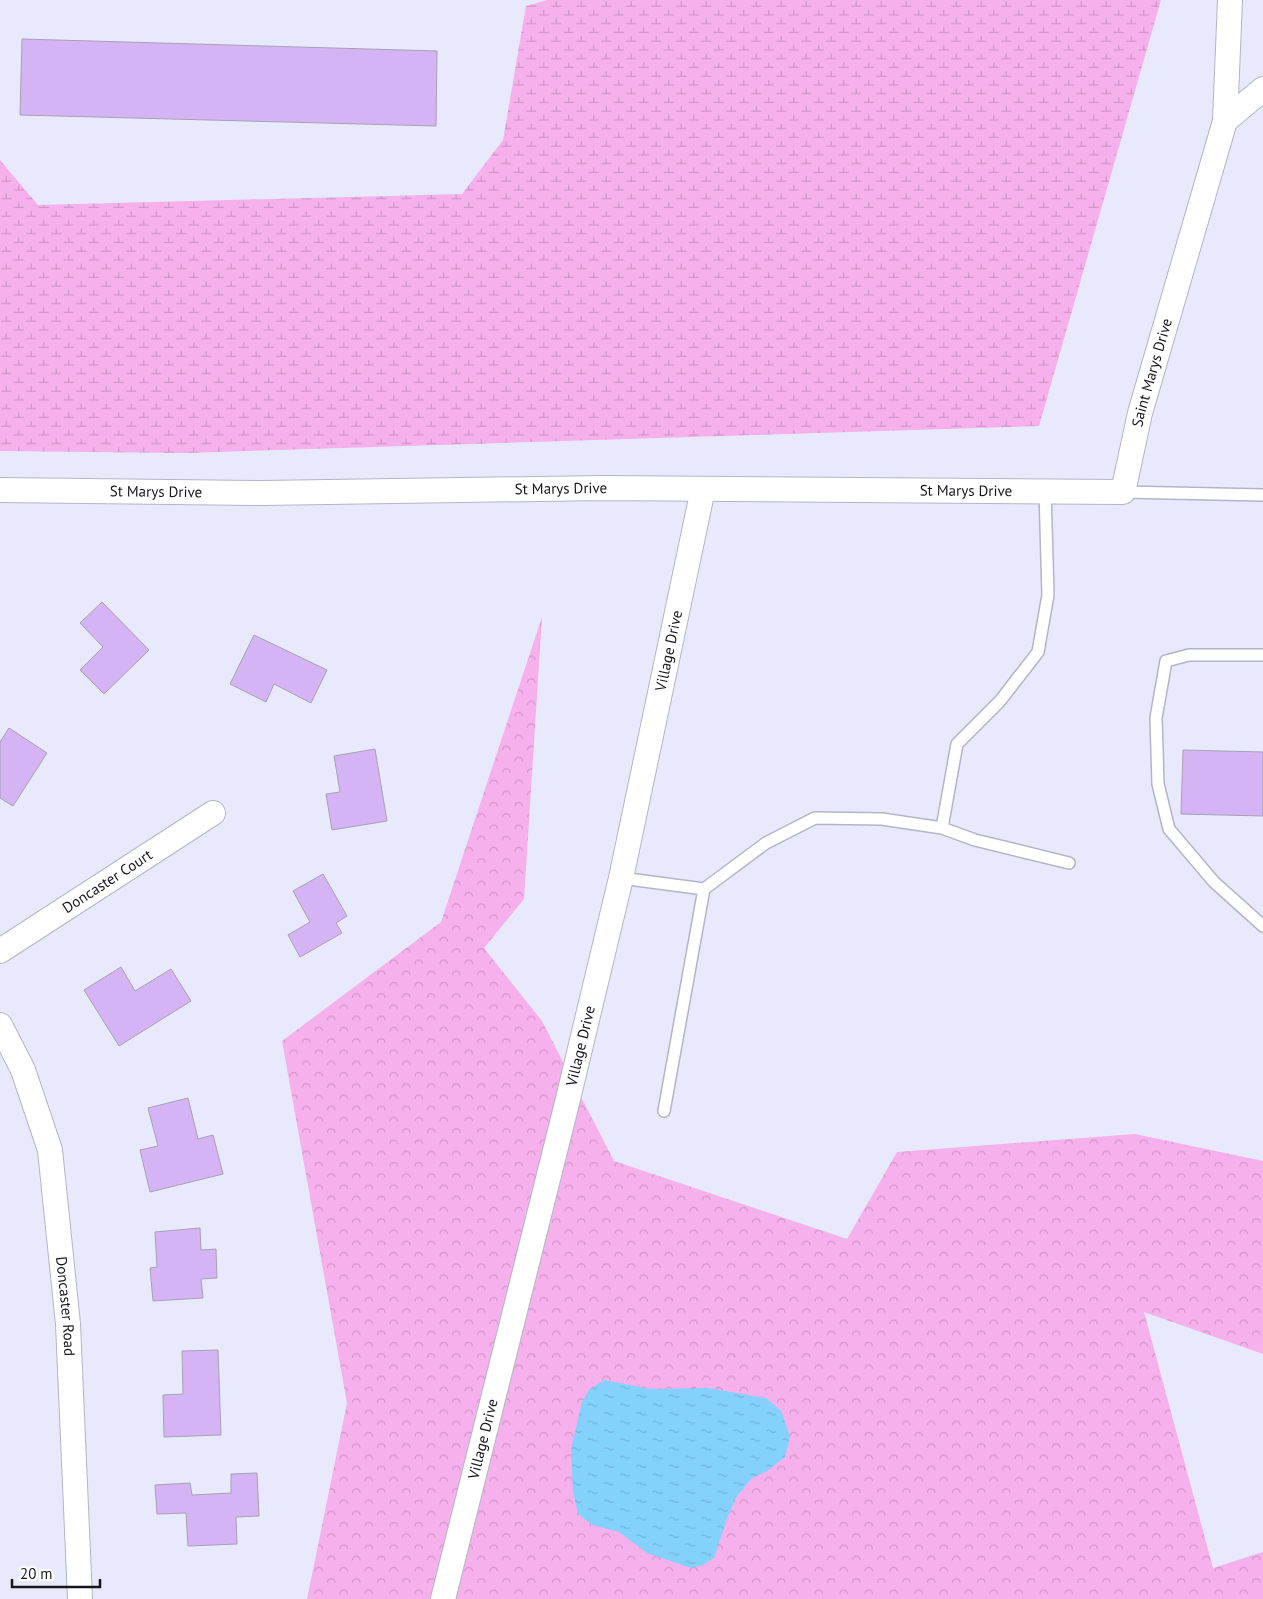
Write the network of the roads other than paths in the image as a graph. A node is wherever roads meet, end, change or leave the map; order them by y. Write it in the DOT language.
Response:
graph roads {
  1 [pos="1230,0"];
  2 [pos="1263,89"];
  3 [pos="1225,121"];
  4 [pos="702,489"];
  5 [pos="0,490"];
  6 [pos="1045,491"];
  7 [pos="1123,492"];
  8 [pos="1263,495"];
  9 [pos="1263,655"];
  10 [pos="213,814"];
  11 [pos="942,828"];
  12 [pos="1068,863"];
  13 [pos="621,878"];
  14 [pos="704,889"];
  15 [pos="1263,926"];
  16 [pos="0,951"];
  17 [pos="0,1025"];
  18 [pos="664,1111"];
  19 [pos="80,1599"];
  20 [pos="443,1599"];
  1 -- 3 [label="street, Saint Marys Drive"];
  2 -- 3 [label="street"];
  3 -- 7 [label="street, Saint Marys Drive"];
  4 -- 5 [label="street, St Marys Drive"];
  4 -- 6 [label="street, St Marys Drive"];
  4 -- 13 [label="street, Village Drive"];
  6 -- 7 [label="street, St Marys Drive"];
  6 -- 11 [label="lane"];
  7 -- 8 [label="lane"];
  9 -- 15 [label="lane"];
  10 -- 16 [label="street, Doncaster Court"];
  11 -- 12 [label="lane"];
  11 -- 14 [label="lane"];
  13 -- 14 [label="lane"];
  13 -- 20 [label="street, Village Drive"];
  14 -- 18 [label="lane"];
  17 -- 19 [label="street, Doncaster Road"];
}
